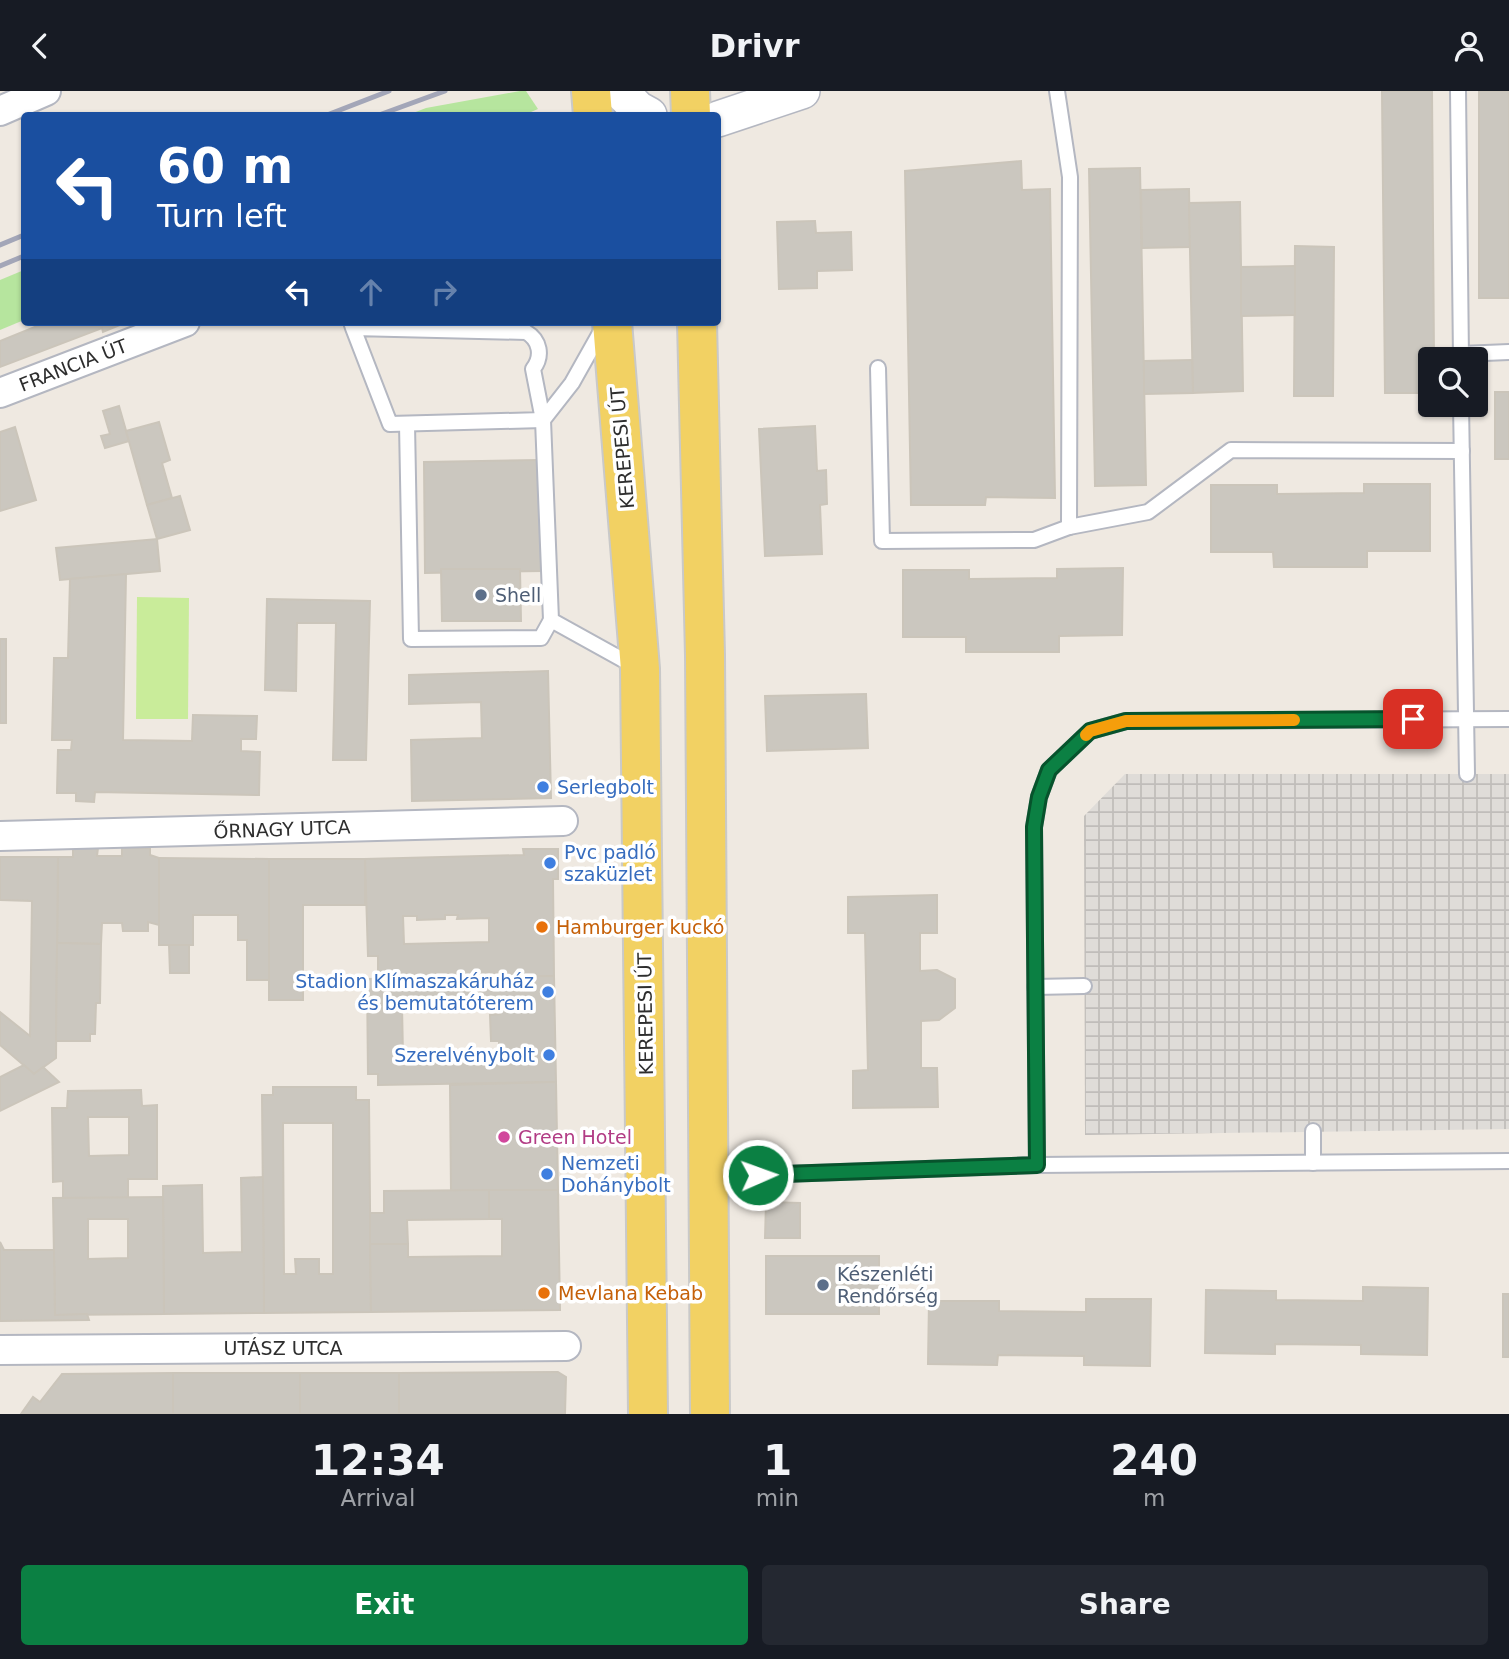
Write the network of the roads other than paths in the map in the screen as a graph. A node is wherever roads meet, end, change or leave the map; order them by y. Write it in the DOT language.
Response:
graph roads {
  1 [pos="46,91"];
  2 [pos="591,91"];
  3 [pos="620,91"];
  4 [pos="690,91"];
  5 [pos="802,91"];
  6 [pos="1057,91"];
  7 [pos="1458,91"];
  8 [pos="757,96"];
  9 [pos="0,111"];
  10 [pos="593,112"];
  11 [pos="644,112"];
  12 [pos="691,112"];
  13 [pos="721,117"];
  14 [pos="175,326"];
  15 [pos="352,326"];
  16 [pos="377,326"];
  17 [pos="604,326"];
  18 [pos="612,326"];
  19 [pos="697,326"];
  20 [pos="1461,347"];
  21 [pos="1509,352"];
  22 [pos="1488,354"];
  23 [pos="878,368"];
  24 [pos="0,393"];
  25 [pos="1461,417"];
  26 [pos="543,420"];
  27 [pos="407,424"];
  28 [pos="1462,451"];
  29 [pos="1069,527"];
  30 [pos="551,620"];
  31 [pos="640,669"];
  32 [pos="1466,719"];
  33 [pos="1509,719"];
  34 [pos="1466,774"];
  35 [pos="563,821"];
  36 [pos="0,836"];
  37 [pos="1035,986"];
  38 [pos="1084,986"];
  39 [pos="1313,1131"];
  40 [pos="1509,1161"];
  41 [pos="1313,1163"];
  42 [pos="1037,1165"];
  43 [pos="708,1169"];
  44 [pos="647,1170"];
  45 [pos="566,1346"];
  46 [pos="0,1350"];
  47 [pos="649,1414"];
  48 [pos="710,1414"];
  1 -- 9 [label="street"];
  2 -- 10 [label="main road"];
  3 -- 11 [label="street"];
  4 -- 12 [label="main road"];
  5 -- 8 [label="street"];
  6 -- 29 [label="lane"];
  7 -- 20 [label="lane"];
  8 -- 13 [label="street"];
  14 -- 24 [label="street, FRANCIA ÚT"];
  15 -- 27 [label="lane"];
  16 -- 26 [label="lane"];
  17 -- 26 [label="lane"];
  18 -- 31 [label="main road, KEREPESI ÚT"];
  19 -- 43 [label="main road"];
  21 -- 22 [label="lane"];
  23 -- 29 [label="lane"];
  25 -- 28 [label="lane"];
  26 -- 27 [label="lane"];
  26 -- 30 [label="lane"];
  27 -- 30 [label="lane"];
  28 -- 29 [label="lane"];
  28 -- 32 [label="lane"];
  30 -- 31 [label="lane"];
  31 -- 44 [label="main road, KEREPESI ÚT"];
  32 -- 33 [label="lane"];
  32 -- 34 [label="lane"];
  32 -- 37 [label="lane"];
  35 -- 36 [label="street, ŐRNAGY UTCA"];
  37 -- 38 [label="lane"];
  37 -- 42 [label="lane"];
  39 -- 41 [label="lane"];
  40 -- 41 [label="lane"];
  41 -- 42 [label="lane"];
  42 -- 43 [label="lane"];
  43 -- 44 [label="main road"];
  43 -- 48 [label="main road"];
  44 -- 47 [label="main road, KEREPESI ÚT"];
  45 -- 46 [label="street, UTÁSZ UTCA"];
}
